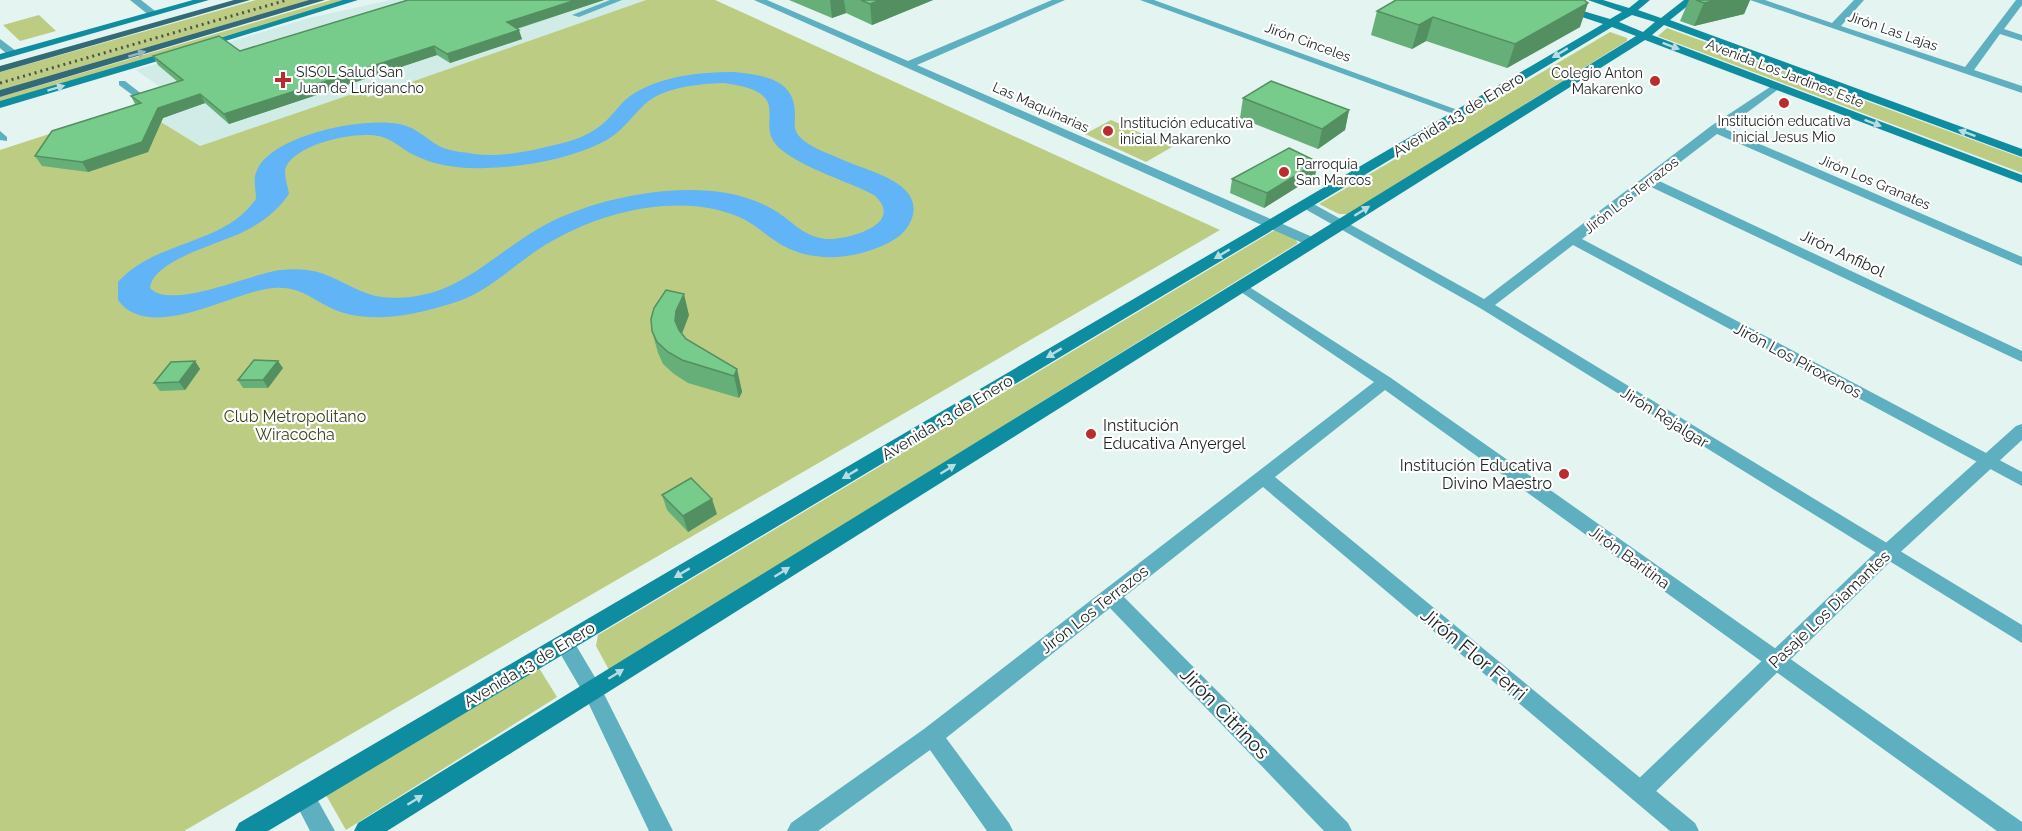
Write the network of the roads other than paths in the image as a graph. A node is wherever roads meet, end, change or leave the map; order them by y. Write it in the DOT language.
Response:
graph roads {
  1 [pos="135,0"];
  2 [pos="204,0"];
  3 [pos="245,0"];
  4 [pos="320,0"];
  5 [pos="353,0"];
  6 [pos="618,0"];
  7 [pos="759,0"];
  8 [pos="1060,0"];
  9 [pos="1145,0"];
  10 [pos="1536,0"];
  11 [pos="1593,0"];
  12 [pos="1645,0"];
  13 [pos="1690,0"];
  14 [pos="1755,0"];
  15 [pos="1859,0"];
  16 [pos="2021,0"];
  17 [pos="1582,1"];
  18 [pos="1560,7"];
  19 [pos="1631,11"];
  20 [pos="154,14"];
  21 [pos="576,15"];
  22 [pos="1662,21"];
  23 [pos="1611,23"];
  24 [pos="1834,27"];
  25 [pos="2000,31"];
  26 [pos="1644,36"];
  27 [pos="2022,38"];
  28 [pos="0,42"];
  29 [pos="12,53"];
  30 [pos="0,57"];
  31 [pos="908,65"];
  32 [pos="0,69"];
  33 [pos="1967,72"];
  34 [pos="122,83"];
  35 [pos="1776,86"];
  36 [pos="2022,90"];
  37 [pos="0,94"];
  38 [pos="138,95"];
  39 [pos="0,105"];
  40 [pos="1460,113"];
  41 [pos="1715,129"];
  42 [pos="2022,153"];
  43 [pos="2022,180"];
  44 [pos="1649,181"];
  45 [pos="1305,205"];
  46 [pos="1272,224"];
  47 [pos="1342,224"];
  48 [pos="1574,240"];
  49 [pos="1312,242"];
  50 [pos="2022,262"];
  51 [pos="1243,287"];
  52 [pos="1485,305"];
  53 [pos="2022,357"];
  54 [pos="1384,382"];
  55 [pos="2022,430"];
  56 [pos="1987,461"];
  57 [pos="1262,476"];
  58 [pos="2022,480"];
  59 [pos="1886,554"];
  60 [pos="1111,596"];
  61 [pos="2022,635"];
  62 [pos="564,643"];
  63 [pos="1775,661"];
  64 [pos="592,690"];
  65 [pos="932,736"];
  66 [pos="1640,792"];
  67 [pos="304,798"];
  68 [pos="247,831"];
  69 [pos="322,831"];
  70 [pos="366,831"];
  71 [pos="661,831"];
  72 [pos="799,831"];
  73 [pos="1001,831"];
  74 [pos="1340,831"];
  75 [pos="1687,831"];
  76 [pos="2016,831"];
  1 -- 20 [label="street"];
  2 -- 20 [label="main road"];
  3 -- 32 [label="main road"];
  37 -- 4 [label="main road, one-way"];
  39 -- 5 [label="main road, one-way"];
  6 -- 21 [label="lane"];
  7 -- 31 [label="street, Las Maquinarias"];
  8 -- 31 [label="street"];
  9 -- 40 [label="street, Jirón Cinceles"];
  10 -- 18 [label="main road, Avenida Los Jardines Este"];
  11 -- 19 [label="main road, Avenida Los Jardines Este"];
  12 -- 19 [label="main road, Avenida 13 de Enero"];
  13 -- 22 [label="main road, Avenida 13 de Enero"];
  14 -- 24 [label="street, Jirón Las Lajas"];
  15 -- 24 [label="street"];
  16 -- 25 [label="street"];
  17 -- 18 [label="main road"];
  18 -- 23 [label="main road, Avenida Los Jardines Este"];
  19 -- 22 [label="main road, Avenida Los Jardines Este"];
  19 -- 23 [label="main road, Avenida 13 de Enero"];
  20 -- 29 [label="main road"];
  22 -- 26 [label="main road, Avenida 13 de Enero"];
  42 -- 22 [label="main road, Avenida Los Jardines Este, one-way"];
  23 -- 26 [label="main road, Avenida Los Jardines Este"];
  23 -- 40 [label="main road, Avenida 13 de Enero, one-way"];
  24 -- 33 [label="street, Jirón Las Lajas"];
  25 -- 27 [label="street"];
  25 -- 33 [label="street"];
  26 -- 35 [label="main road, Avenida Los Jardines Este, one-way"];
  47 -- 26 [label="main road, Avenida 13 de Enero, one-way"];
  28 -- 29 [label="street"];
  29 -- 30 [label="main road"];
  31 -- 46 [label="street, Las Maquinarias"];
  33 -- 36 [label="street, Jirón Las Lajas"];
  34 -- 38 [label="lane"];
  35 -- 41 [label="street, Jirón Los Terrazos"];
  35 -- 43 [label="main road, Avenida Los Jardines Este, one-way"];
  40 -- 45 [label="main road, Avenida 13 de Enero"];
  41 -- 44 [label="street, Jirón Los Terrazos"];
  41 -- 50 [label="street, Jirón Los Granates"];
  44 -- 48 [label="street, Jirón Los Terrazos"];
  44 -- 53 [label="street, Jirón Anfibol"];
  45 -- 46 [label="main road, Avenida 13 de Enero"];
  45 -- 47 [label="street, Jirón Rejalgar"];
  46 -- 49 [label="street, Las Maquinarias"];
  46 -- 62 [label="main road, Avenida 13 de Enero, one-way"];
  47 -- 49 [label="main road, Avenida 13 de Enero"];
  47 -- 52 [label="street, Jirón Rejalgar"];
  48 -- 52 [label="street, Jirón Los Terrazos"];
  48 -- 56 [label="street, Jirón Los Piroxenos"];
  49 -- 51 [label="main road, Avenida 13 de Enero"];
  51 -- 54 [label="street, Jirón Baritina"];
  64 -- 51 [label="main road, Avenida 13 de Enero, one-way"];
  52 -- 59 [label="street, Jirón Rejalgar"];
  54 -- 57 [label="street, Jirón Los Terrazos"];
  54 -- 63 [label="street, Jirón Baritina"];
  55 -- 56 [label="street, Pasaje Los Diamantes"];
  56 -- 58 [label="street, Jirón Los Piroxenos"];
  56 -- 59 [label="street, Pasaje Los Diamantes"];
  57 -- 60 [label="street, Jirón Los Terrazos"];
  57 -- 66 [label="street, Jirón Flor Ferri"];
  59 -- 61 [label="street, Jirón Rejalgar"];
  59 -- 63 [label="street, Pasaje Los Diamantes"];
  60 -- 65 [label="street, Jirón Los Terrazos"];
  60 -- 74 [label="street, Jirón Citrinos"];
  62 -- 64 [label="street"];
  62 -- 67 [label="main road, Avenida 13 de Enero"];
  63 -- 66 [label="street, Pasaje Los Diamantes"];
  63 -- 76 [label="street, Jirón Baritina"];
  70 -- 64 [label="main road, Avenida 13 de Enero, one-way"];
  64 -- 71 [label="street"];
  65 -- 72 [label="street, Jirón Los Terrazos"];
  65 -- 73 [label="street"];
  66 -- 75 [label="street, Jirón Flor Ferri"];
  67 -- 68 [label="main road, Avenida 13 de Enero"];
  67 -- 69 [label="street"];
}
